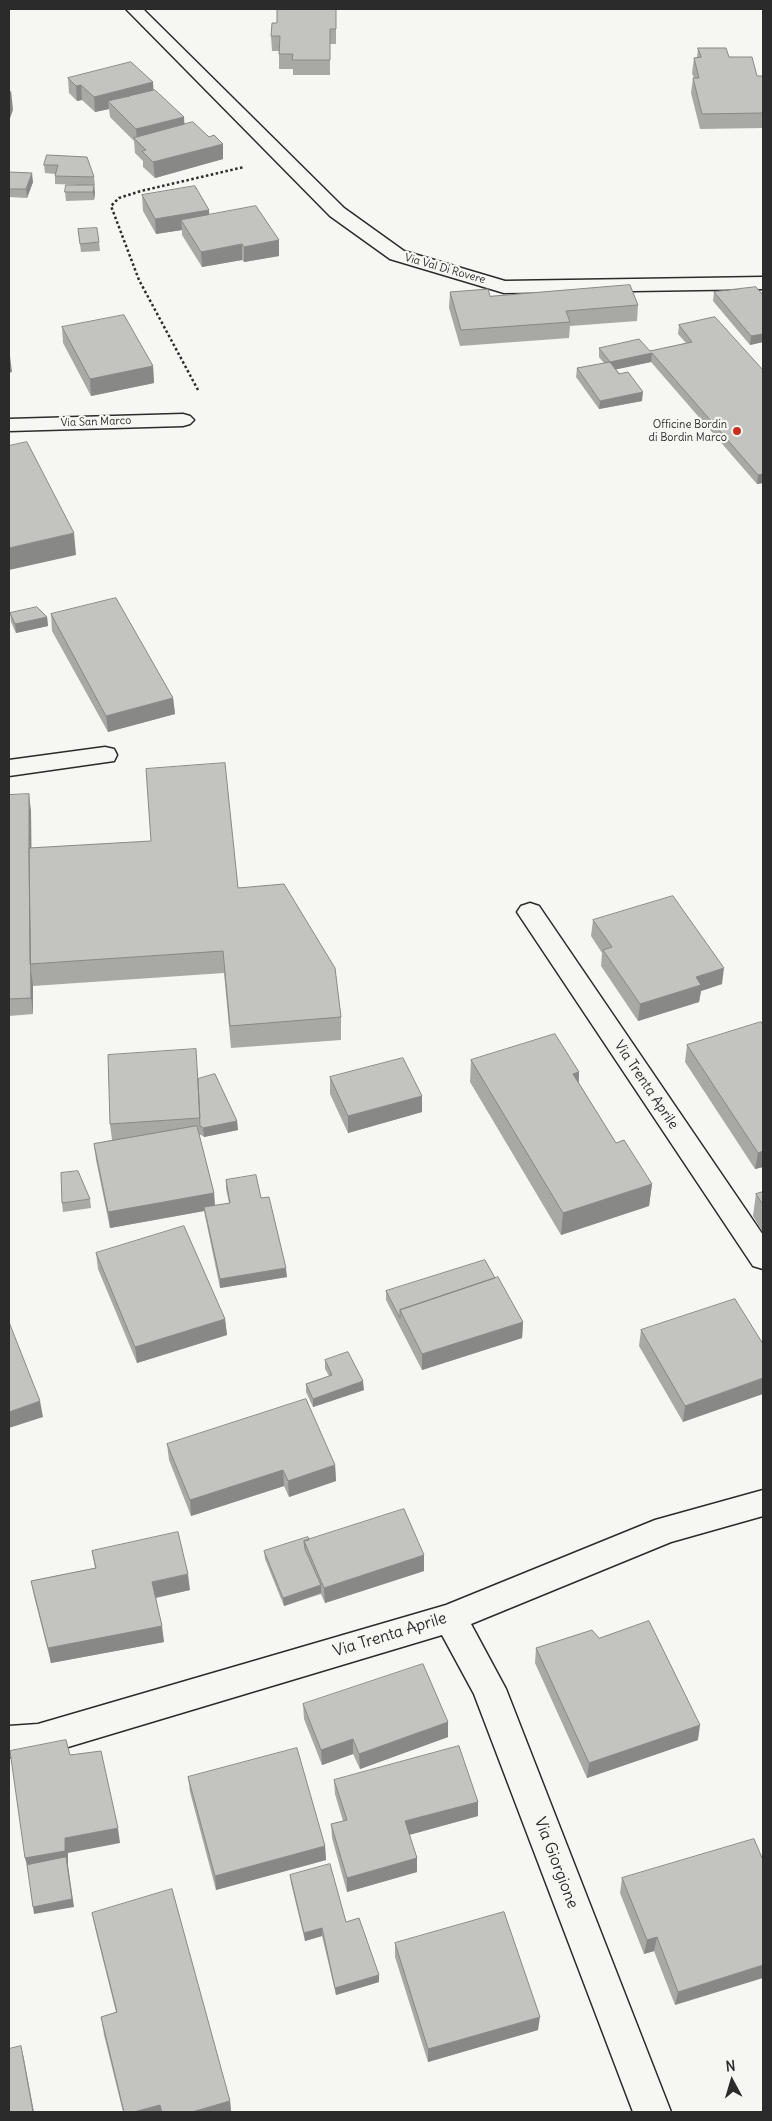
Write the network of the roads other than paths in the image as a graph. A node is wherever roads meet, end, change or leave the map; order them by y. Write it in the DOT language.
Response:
graph roads {
  1 [pos="134,9"];
  2 [pos="763,283"];
  3 [pos="183,420"];
  4 [pos="9,424"];
  5 [pos="105,754"];
  6 [pos="9,768"];
  7 [pos="530,912"];
  8 [pos="763,1258"];
  9 [pos="763,1503"];
  10 [pos="450,1618"];
  11 [pos="9,1742"];
  12 [pos="652,2112"];
  1 -- 2 [label="street, Via Val Di Rovere"];
  3 -- 4 [label="street, Via San Marco"];
  5 -- 6 [label="street"];
  7 -- 8 [label="street, Via Trenta Aprile"];
  9 -- 10 [label="street, Via Trenta Aprile"];
  10 -- 11 [label="street, Via Trenta Aprile"];
  10 -- 12 [label="street, Via Giorgione"];
}
